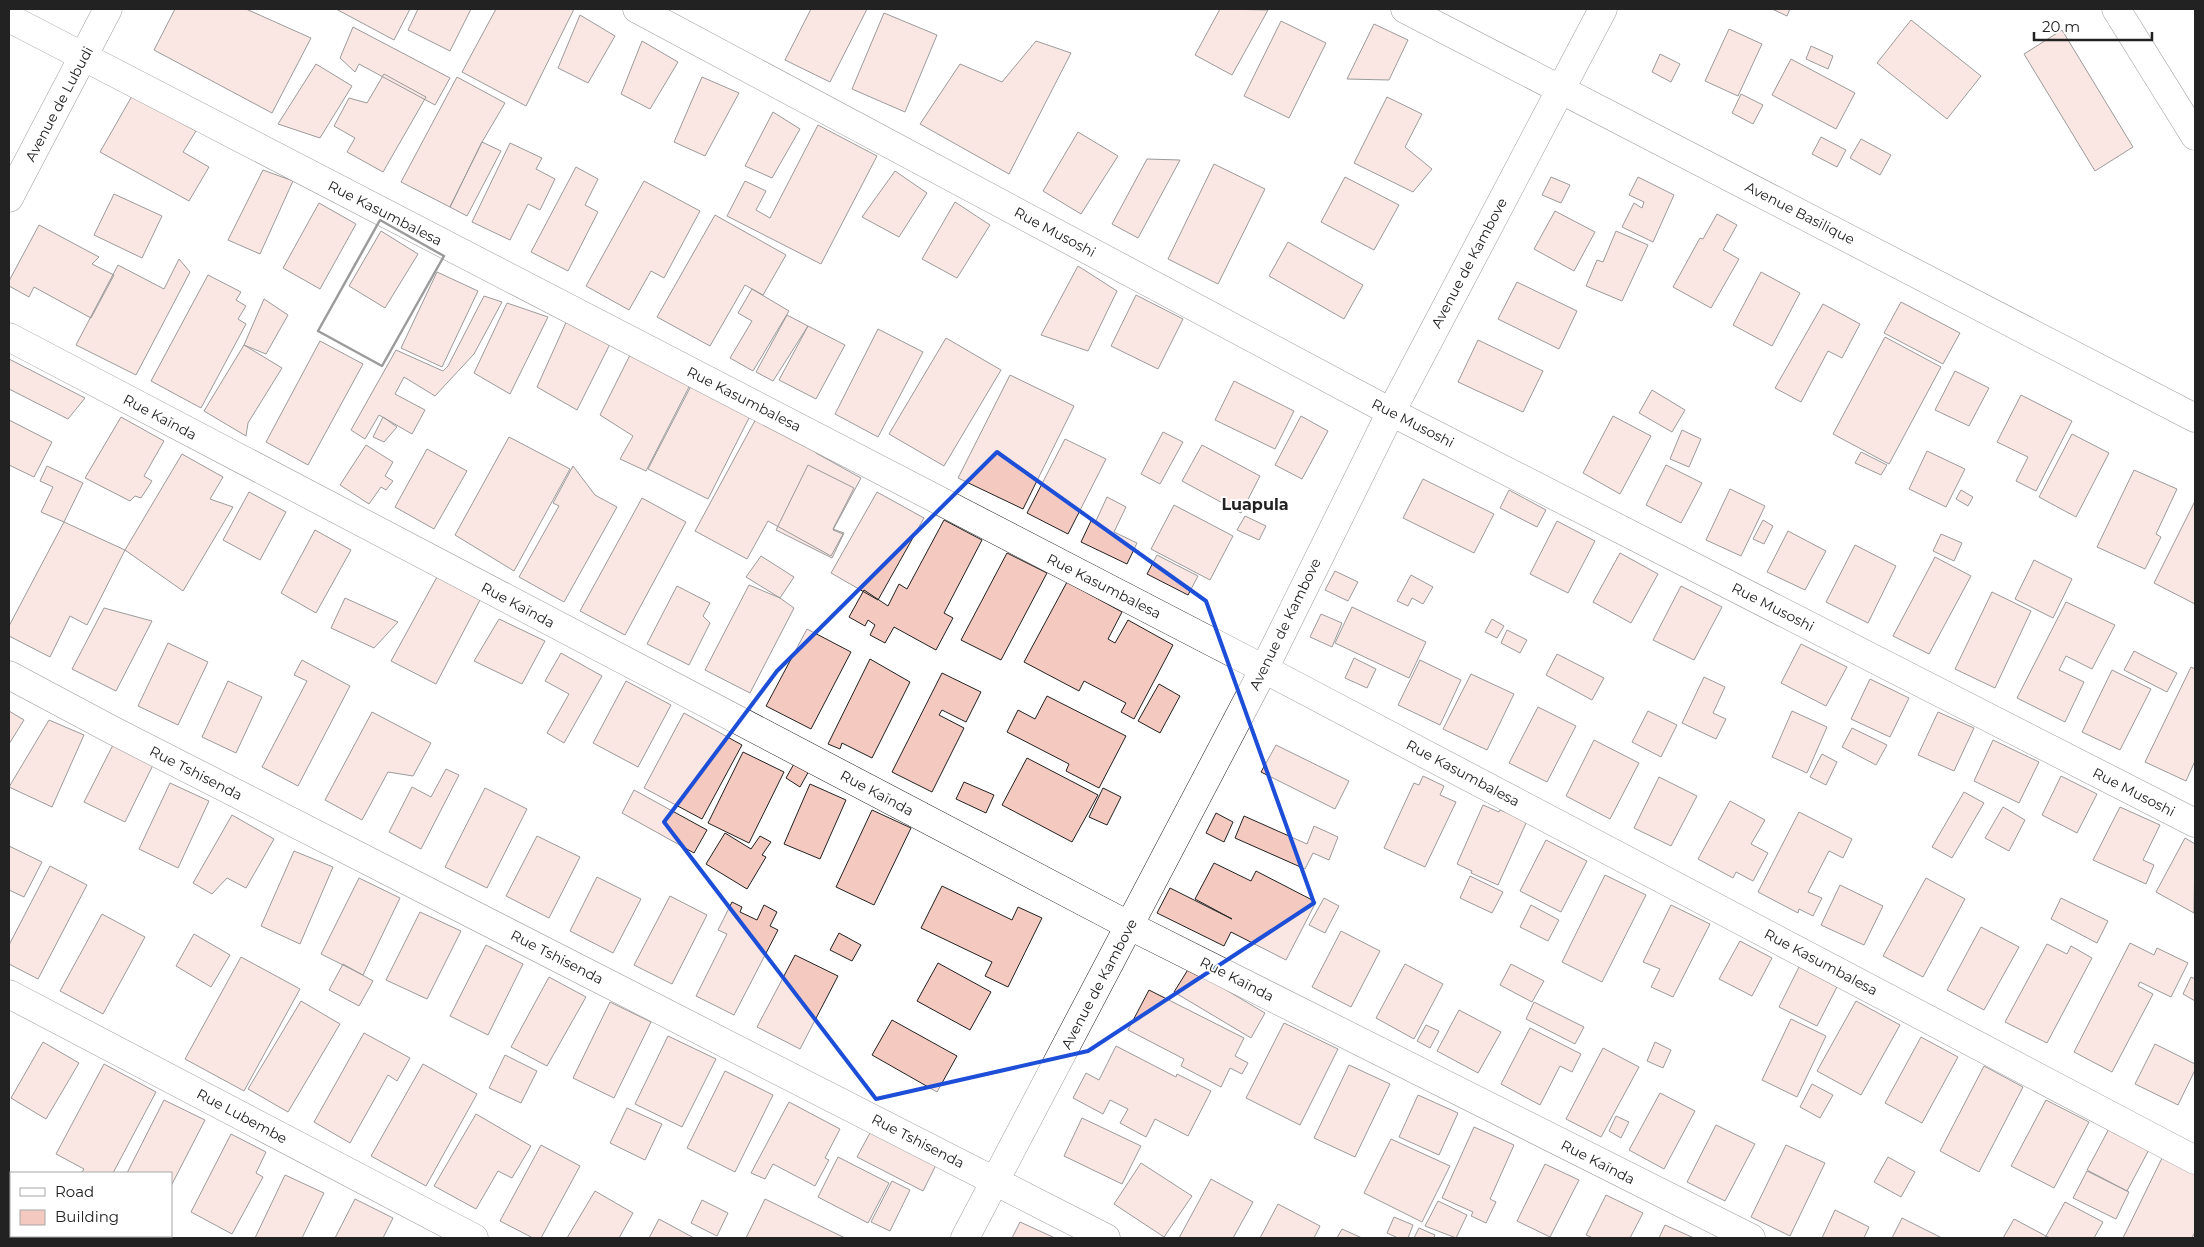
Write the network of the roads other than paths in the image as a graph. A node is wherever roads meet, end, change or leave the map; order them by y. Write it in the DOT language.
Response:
graph roads {
  1 [pos="108,9"];
  2 [pos="637,9"];
  3 [pos="1405,9"];
  4 [pos="1603,9"];
  5 [pos="2116,9"];
  6 [pos="9,18"];
  7 [pos="84,57"];
  8 [pos="1562,89"];
  9 [pos="2195,136"];
  10 [pos="9,198"];
  11 [pos="9,337"];
  12 [pos="1391,412"];
  13 [pos="2195,418"];
  14 [pos="1264,669"];
  15 [pos="9,675"];
  16 [pos="2195,823"];
  17 [pos="1130,926"];
  18 [pos="9,994"];
  19 [pos="2195,1160"];
  20 [pos="995,1180"];
  21 [pos="474,1238"];
  22 [pos="965,1238"];
  23 [pos="1106,1238"];
  24 [pos="1751,1238"];
  1 -- 7 [label="street, Avenue de Lubudi"];
  2 -- 12 [label="street, Rue Musoshi"];
  3 -- 8 [label="street, Avenue Basilique"];
  4 -- 8 [label="street, Avenue de Kambove"];
  5 -- 9 [label="street"];
  6 -- 7 [label="street, Rue Kasumbalesa"];
  7 -- 10 [label="street, Avenue de Lubudi"];
  7 -- 14 [label="street, Rue Kasumbalesa"];
  8 -- 12 [label="street, Avenue de Kambove"];
  8 -- 13 [label="street, Avenue Basilique"];
  11 -- 17 [label="street, Rue Kaïnda"];
  12 -- 14 [label="street, Avenue de Kambove"];
  12 -- 16 [label="street, Rue Musoshi"];
  14 -- 17 [label="street, Avenue de Kambove"];
  14 -- 19 [label="street, Rue Kasumbalesa"];
  15 -- 20 [label="street, Rue Tshisenda"];
  17 -- 20 [label="street, Avenue de Kambove"];
  17 -- 24 [label="street, Rue Kaïnda"];
  18 -- 21 [label="street, Rue Lubembe"];
  20 -- 22 [label="street, Avenue de Kambove"];
  20 -- 23 [label="street, Rue Tshisenda"];
}
